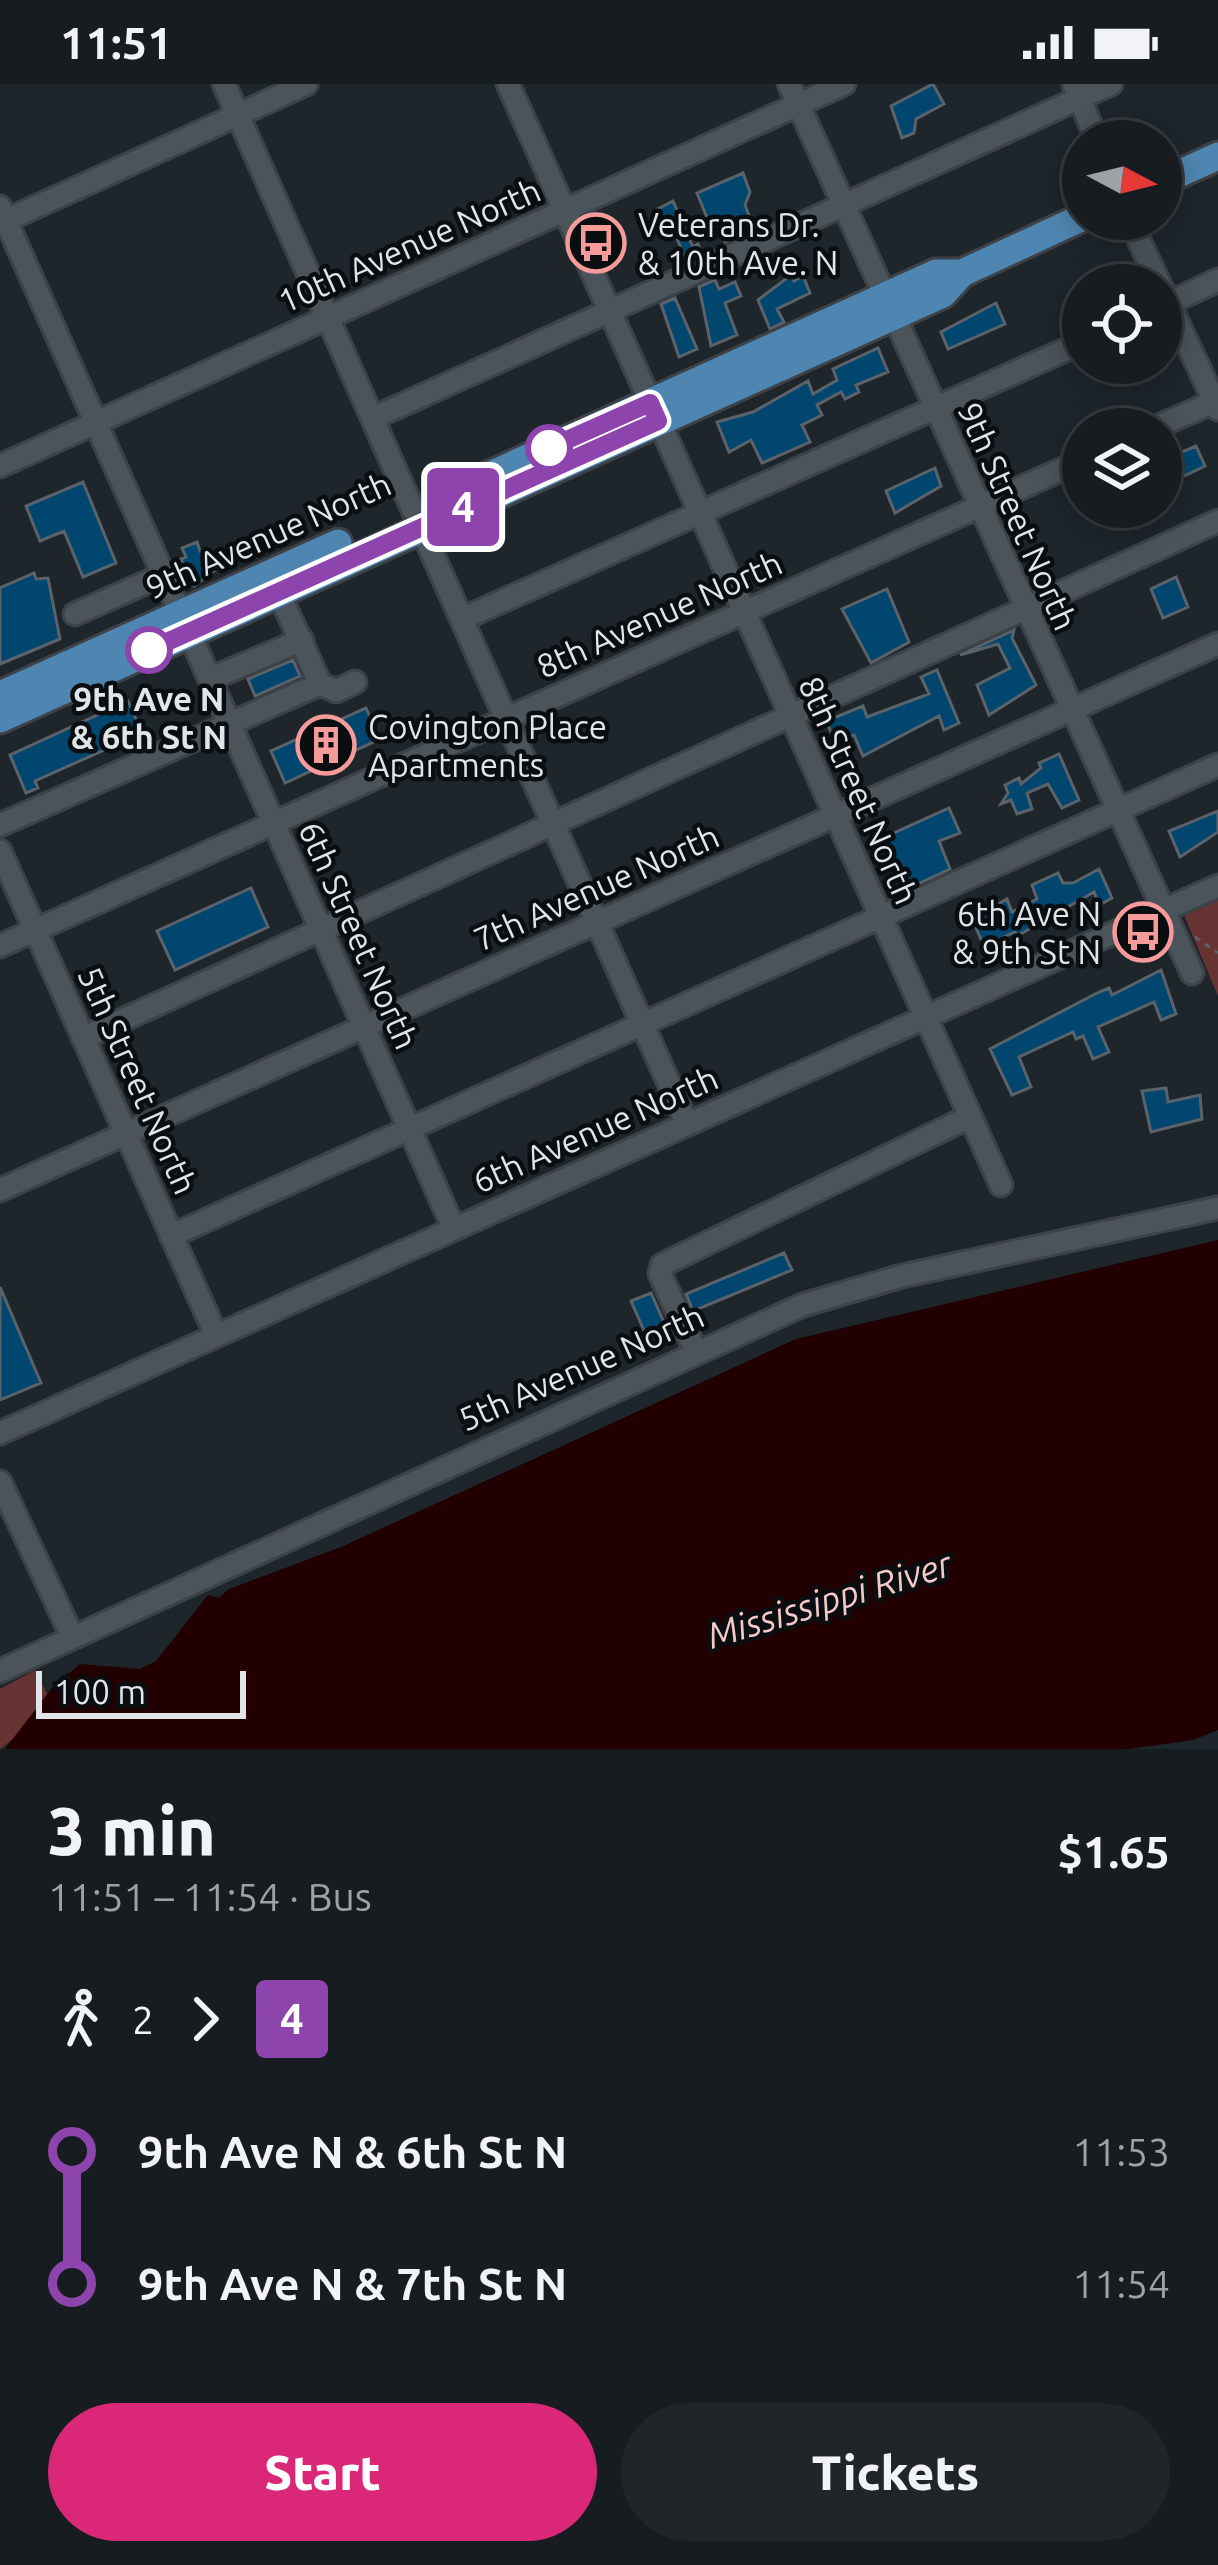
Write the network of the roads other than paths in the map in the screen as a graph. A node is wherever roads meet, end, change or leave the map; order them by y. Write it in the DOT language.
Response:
graph roads {
  1 [pos="224,84"];
  2 [pos="306,84"];
  3 [pos="508,84"];
  4 [pos="844,84"];
  5 [pos="1111,84"];
  6 [pos="1077,91"];
  7 [pos="793,94"];
  8 [pos="238,115"];
  9 [pos="1089,120"];
  10 [pos="1218,156"];
  11 [pos="1182,172"];
  12 [pos="844,206"];
  13 [pos="565,211"];
  14 [pos="2,217"];
  15 [pos="1062,227"];
  16 [pos="1218,280"];
  17 [pos="1182,290"];
  18 [pos="886,308"];
  19 [pos="609,310"];
  20 [pos="328,317"];
  21 [pos="1182,333"];
  22 [pos="1062,351"];
  23 [pos="1217,403"];
  24 [pos="933,409"];
  25 [pos="654,412"];
  26 [pos="1182,417"];
  27 [pos="373,418"];
  28 [pos="95,422"];
  29 [pos="0,466"];
  30 [pos="1062,469"];
  31 [pos="979,507"];
  32 [pos="699,514"];
  33 [pos="416,518"];
  34 [pos="1218,521"];
  35 [pos="163,575"];
  36 [pos="278,591"];
  37 [pos="1025,610"];
  38 [pos="743,612"];
  39 [pos="75,614"];
  40 [pos="462,619"];
  41 [pos="185,622"];
  42 [pos="302,640"];
  43 [pos="1218,644"];
  44 [pos="210,679"];
  45 [pos="355,682"];
  46 [pos="320,684"];
  47 [pos="0,695"];
  48 [pos="1069,711"];
  49 [pos="789,715"];
  50 [pos="506,718"];
  51 [pos="0,719"];
  52 [pos="228,720"];
  53 [pos="1218,765"];
  54 [pos="1115,812"];
  55 [pos="834,816"];
  56 [pos="273,823"];
  57 [pos="553,824"];
  58 [pos="0,825"];
  59 [pos="0,851"];
  60 [pos="1218,886"];
  61 [pos="1160,912"];
  62 [pos="879,918"];
  63 [pos="597,922"];
  64 [pos="320,928"];
  65 [pos="35,930"];
  66 [pos="0,946"];
  67 [pos="1192,973"];
  68 [pos="924,1018"];
  69 [pos="643,1025"];
  70 [pos="364,1027"];
  71 [pos="83,1038"];
  72 [pos="969,1117"];
  73 [pos="687,1124"];
  74 [pos="409,1128"];
  75 [pos="126,1134"];
  76 [pos="1000,1185"];
  77 [pos="0,1190"];
  78 [pos="1218,1208"];
  79 [pos="454,1228"];
  80 [pos="171,1236"];
  81 [pos="216,1335"];
  82 [pos="696,1352"];
  83 [pos="0,1433"];
  84 [pos="0,1482"];
  85 [pos="71,1634"];
  86 [pos="0,1671"];
  1 -- 8 [label="street"];
  2 -- 8 [label="street"];
  3 -- 13 [label="street, 8th Street North"];
  4 -- 7 [label="street, 10th Avenue North"];
  5 -- 6 [label="street"];
  6 -- 9 [label="street"];
  6 -- 12 [label="street"];
  7 -- 12 [label="street, 9th Street North"];
  7 -- 13 [label="street, 10th Avenue North"];
  8 -- 14 [label="street"];
  8 -- 20 [label="street"];
  10 -- 11 [label="main road"];
  12 -- 18 [label="street, 9th Street North"];
  12 -- 19 [label="street"];
  13 -- 19 [label="street, 8th Street North"];
  13 -- 20 [label="street, 10th Avenue North"];
  14 -- 28 [label="street, 6th Street North"];
  15 -- 18 [label="main road, 9th Avenue North"];
  16 -- 17 [label="street"];
  18 -- 24 [label="street, 9th Street North"];
  18 -- 25 [label="main road, 9th Avenue North"];
  19 -- 25 [label="street, 8th Street North"];
  19 -- 27 [label="street"];
  20 -- 27 [label="street"];
  20 -- 28 [label="street, 10th Avenue North"];
  21 -- 23 [label="street"];
  22 -- 24 [label="street"];
  23 -- 26 [label="street"];
  24 -- 31 [label="street, 9th Street North"];
  24 -- 32 [label="street"];
  25 -- 32 [label="street, 8th Street North"];
  25 -- 33 [label="main road, 9th Avenue North"];
  27 -- 33 [label="street"];
  28 -- 29 [label="street, 10th Avenue North"];
  28 -- 35 [label="street, 6th Street North"];
  30 -- 31 [label="street, 8th Avenue North"];
  31 -- 37 [label="street, 9th Street North"];
  31 -- 38 [label="street, 8th Avenue North"];
  32 -- 38 [label="street, 8th Street North"];
  32 -- 40 [label="street"];
  33 -- 36 [label="main road, 9th Avenue North"];
  33 -- 40 [label="street"];
  33 -- 41 [label="main road, 9th Avenue North"];
  34 -- 37 [label="street"];
  35 -- 39 [label="street"];
  35 -- 41 [label="street, 6th Street North"];
  36 -- 41 [label="main road, 9th Avenue North"];
  36 -- 42 [label="street"];
  37 -- 48 [label="street, 9th Street North"];
  37 -- 49 [label="street"];
  38 -- 49 [label="street, 8th Street North"];
  38 -- 50 [label="street, 8th Avenue North"];
  40 -- 50 [label="street"];
  41 -- 44 [label="street, 6th Street North"];
  41 -- 47 [label="main road, 9th Avenue North"];
  41 -- 51 [label="main road, 9th Avenue North"];
  42 -- 44 [label="street"];
  42 -- 46 [label="street"];
  43 -- 48 [label="street, 7th Avenue North"];
  44 -- 52 [label="street, 6th Street North"];
  45 -- 46 [label="street"];
  46 -- 52 [label="street"];
  48 -- 54 [label="street, 9th Street North"];
  48 -- 55 [label="street, 7th Avenue North"];
  49 -- 55 [label="street, 8th Street North"];
  49 -- 57 [label="street"];
  50 -- 56 [label="street, 8th Avenue North"];
  50 -- 57 [label="street"];
  52 -- 56 [label="street, 6th Street North"];
  52 -- 58 [label="street"];
  53 -- 54 [label="street"];
  54 -- 61 [label="street, 9th Street North"];
  54 -- 62 [label="street"];
  55 -- 62 [label="street, 8th Street North"];
  55 -- 63 [label="street, 7th Avenue North"];
  56 -- 64 [label="street, 6th Street North"];
  56 -- 65 [label="street, 8th Avenue North"];
  57 -- 63 [label="street"];
  57 -- 64 [label="street"];
  59 -- 65 [label="street, 5th Street North"];
  60 -- 61 [label="street, 6th Avenue North"];
  61 -- 67 [label="street, 9th Street North"];
  61 -- 68 [label="street, 6th Avenue North"];
  62 -- 68 [label="street, 8th Street North"];
  62 -- 69 [label="street"];
  63 -- 69 [label="street"];
  63 -- 70 [label="street, 7th Avenue North"];
  64 -- 70 [label="street, 6th Street North"];
  64 -- 71 [label="street"];
  65 -- 66 [label="street, 8th Avenue North"];
  65 -- 71 [label="street, 5th Street North"];
  68 -- 72 [label="street, 8th Street North"];
  68 -- 73 [label="street, 6th Avenue North"];
  69 -- 73 [label="street"];
  69 -- 74 [label="street"];
  70 -- 74 [label="street, 6th Street North"];
  70 -- 75 [label="street, 7th Avenue North"];
  71 -- 75 [label="street, 5th Street North"];
  72 -- 76 [label="street, 8th Street North"];
  72 -- 82 [label="street"];
  73 -- 79 [label="street, 6th Avenue North"];
  74 -- 79 [label="street, 6th Street North"];
  74 -- 80 [label="street"];
  75 -- 77 [label="street, 7th Avenue North"];
  75 -- 80 [label="street, 5th Street North"];
  78 -- 82 [label="street, 5th Avenue North"];
  79 -- 81 [label="street, 6th Avenue North"];
  80 -- 81 [label="street, 5th Street North"];
  81 -- 83 [label="street, 6th Avenue North"];
  82 -- 85 [label="street, 5th Avenue North"];
  84 -- 85 [label="street"];
  85 -- 86 [label="street, 5th Avenue North"];
}
